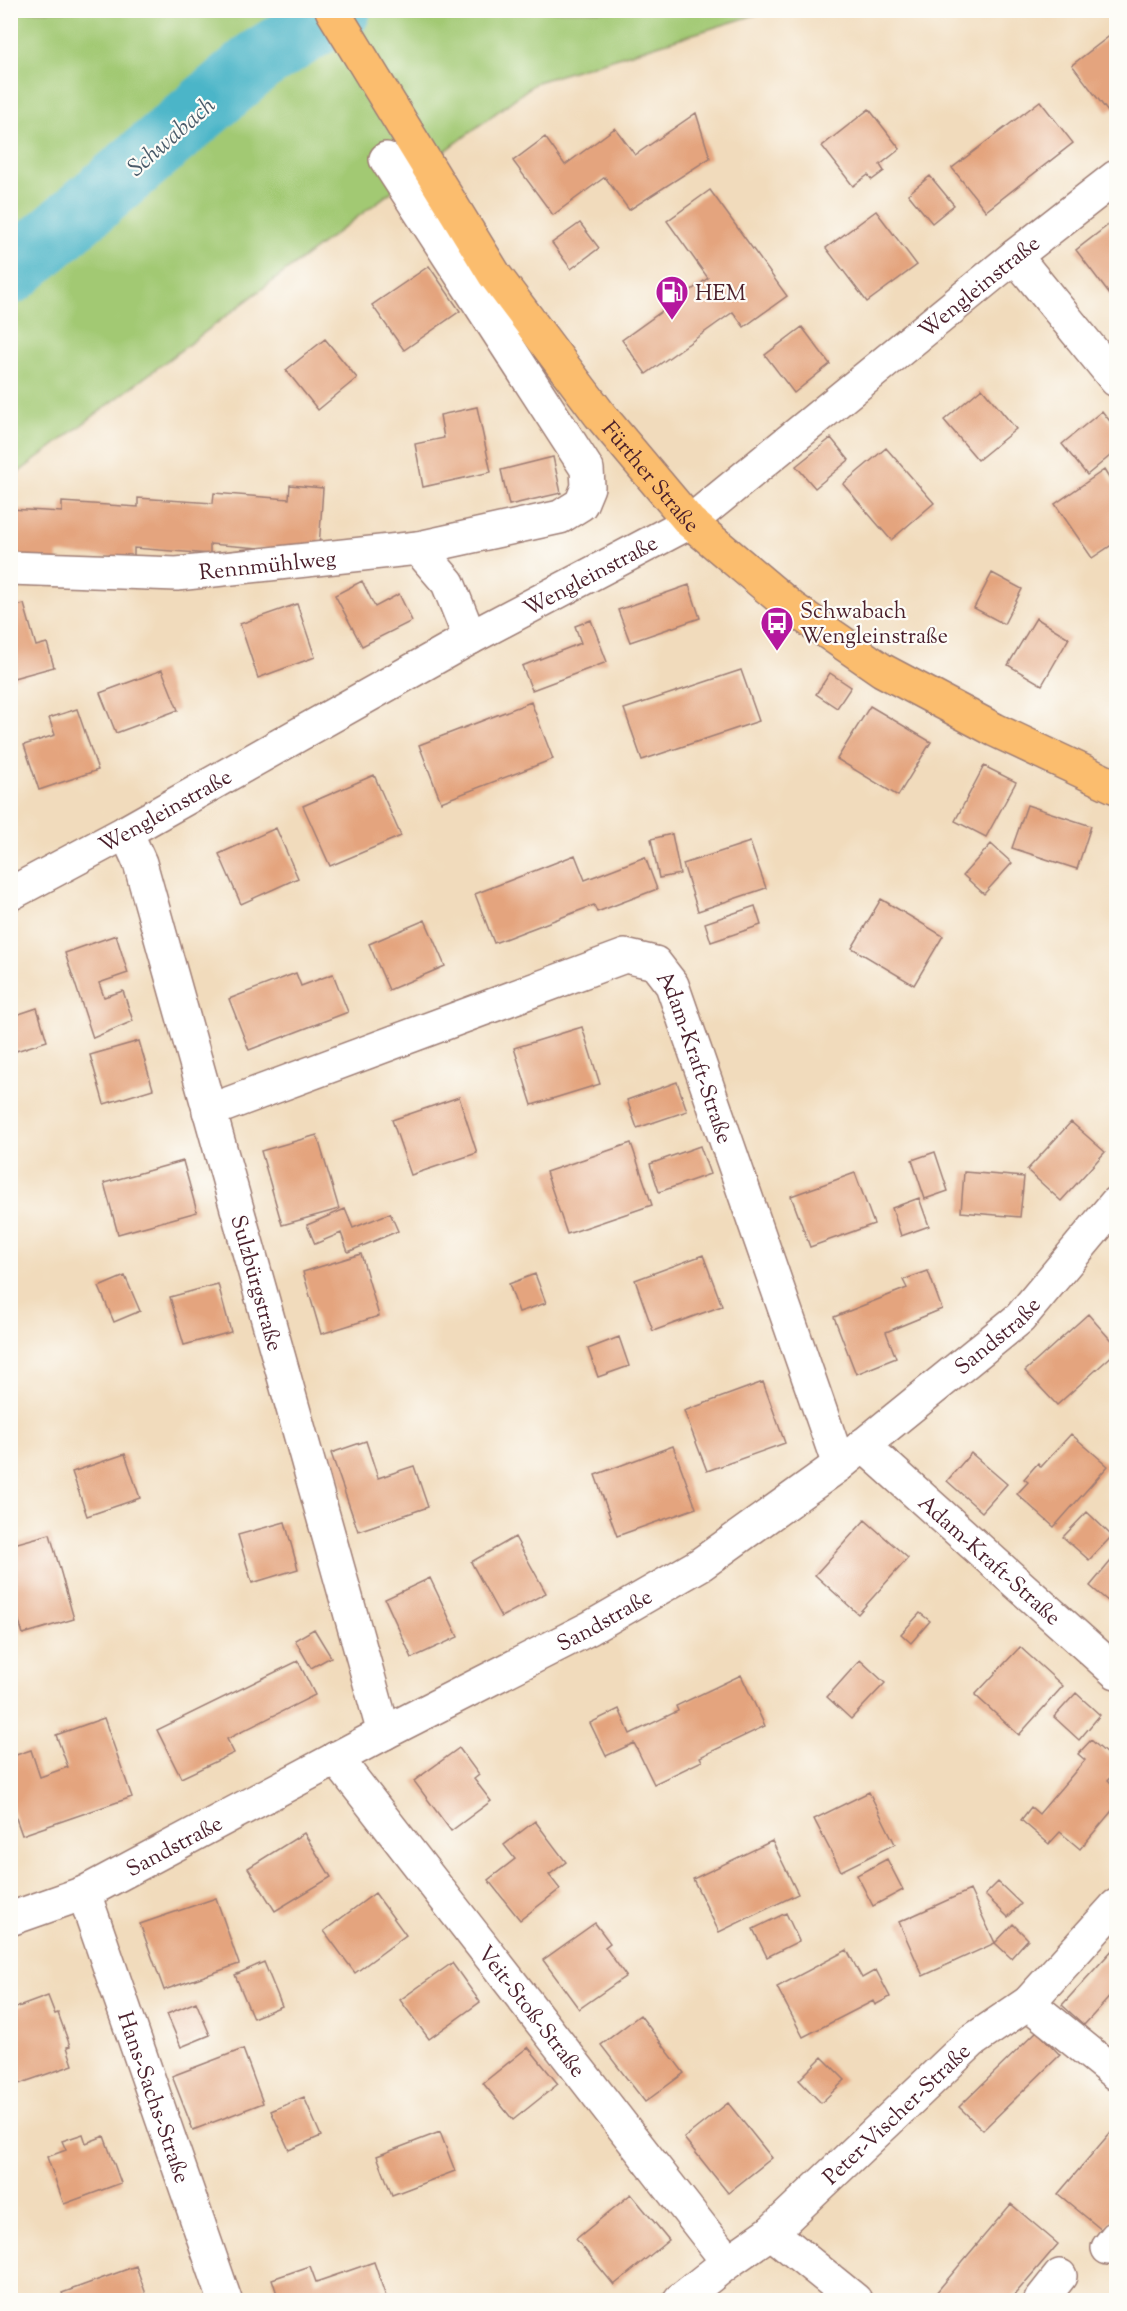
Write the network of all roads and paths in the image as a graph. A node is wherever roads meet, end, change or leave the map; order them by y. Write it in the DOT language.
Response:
graph roads {
  1 [pos="332,10"];
  2 [pos="386,159"];
  3 [pos="1116,177"];
  4 [pos="1015,256"];
  5 [pos="1116,381"];
  6 [pos="690,522"];
  7 [pos="418,548"];
  8 [pos="10,568"];
  9 [pos="470,638"];
  10 [pos="1116,787"];
  11 [pos="126,832"];
  12 [pos="10,894"];
  13 [pos="209,1111"];
  14 [pos="1116,1203"];
  15 [pos="851,1455"];
  16 [pos="1116,1672"];
  17 [pos="384,1733"];
  18 [pos="336,1758"];
  19 [pos="84,1893"];
  20 [pos="1116,1906"];
  21 [pos="10,1919"];
  22 [pos="1028,2003"];
  23 [pos="1116,2074"];
  24 [pos="771,2232"];
  25 [pos="728,2262"];
  26 [pos="225,2301"];
  27 [pos="680,2301"];
  28 [pos="855,2301"];
  1 -- 6 [label="main road, Fürther Straße"];
  2 -- 7 [label="street, Rennmühlweg"];
  3 -- 4 [label="street, Wengleinstraße"];
  4 -- 5 [label="street"];
  4 -- 6 [label="street, Wengleinstraße"];
  6 -- 9 [label="street, Wengleinstraße"];
  6 -- 10 [label="main road, Fürther Straße"];
  7 -- 8 [label="street, Rennmühlweg"];
  7 -- 9 [label="street"];
  9 -- 11 [label="street, Wengleinstraße"];
  11 -- 12 [label="street, Wengleinstraße"];
  11 -- 13 [label="street, Sulzbürgstraße"];
  13 -- 15 [label="street, Adam-Kraft-Straße"];
  13 -- 17 [label="street, Sulzbürgstraße"];
  14 -- 15 [label="street, Sandstraße"];
  15 -- 16 [label="street, Adam-Kraft-Straße"];
  15 -- 17 [label="street, Sandstraße"];
  17 -- 18 [label="street, Sandstraße"];
  18 -- 19 [label="street, Sandstraße"];
  18 -- 25 [label="street, Veit-Stoß-Straße"];
  19 -- 21 [label="street, Sandstraße"];
  19 -- 26 [label="street, Hans-Sachs-Straße"];
  20 -- 22 [label="street, Peter-Vischer-Straße"];
  22 -- 23 [label="street"];
  22 -- 24 [label="street, Peter-Vischer-Straße"];
  24 -- 25 [label="street, Peter-Vischer-Straße"];
  24 -- 28 [label="street"];
  25 -- 27 [label="street, Peter-Vischer-Straße"];
}
